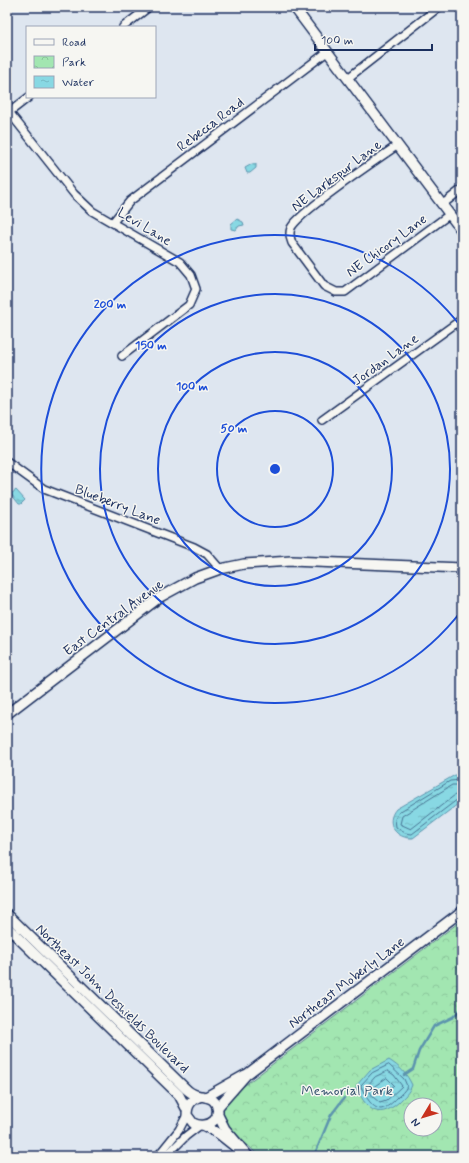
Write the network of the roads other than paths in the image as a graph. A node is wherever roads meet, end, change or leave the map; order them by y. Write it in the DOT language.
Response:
graph roads {
  1 [pos="149,7"];
  2 [pos="294,7"];
  3 [pos="439,7"];
  4 [pos="124,26"];
  5 [pos="327,52"];
  6 [pos="348,78"];
  7 [pos="28,98"];
  8 [pos="8,113"];
  9 [pos="398,145"];
  10 [pos="462,190"];
  11 [pos="443,204"];
  12 [pos="450,214"];
  13 [pos="113,222"];
  14 [pos="462,231"];
  15 [pos="336,292"];
  16 [pos="462,319"];
  17 [pos="122,356"];
  18 [pos="322,420"];
  19 [pos="7,462"];
  20 [pos="462,568"];
  21 [pos="220,569"];
  22 [pos="7,714"];
  23 [pos="462,911"];
  24 [pos="7,914"];
  25 [pos="7,927"];
  26 [pos="246,1075"];
  27 [pos="204,1096"];
  28 [pos="217,1110"];
  29 [pos="187,1112"];
  30 [pos="202,1126"];
  31 [pos="158,1156"];
  32 [pos="166,1156"];
  33 [pos="247,1156"];
  1 -- 4 [label="street"];
  2 -- 5 [label="street"];
  3 -- 6 [label="street"];
  5 -- 6 [label="street"];
  5 -- 13 [label="street, Rebecca Road"];
  6 -- 9 [label="street"];
  7 -- 8 [label="street"];
  8 -- 13 [label="street, Levi Lane"];
  9 -- 11 [label="street"];
  9 -- 15 [label="street, NE Larkspur Lane"];
  10 -- 11 [label="street"];
  11 -- 12 [label="street"];
  12 -- 14 [label="street"];
  12 -- 15 [label="street, NE Chicory Lane"];
  13 -- 17 [label="street, Levi Lane"];
  16 -- 18 [label="street, Jordan Lane"];
  19 -- 21 [label="street, Blueberry Lane"];
  20 -- 21 [label="street, East Central Avenue"];
  21 -- 22 [label="street, East Central Avenue"];
  23 -- 26 [label="street, Northeast Moberly Lane"];
  24 -- 27 [label="street, Northeast John Deshields Boulevard"];
  25 -- 29 [label="street, Northeast John Deshields Boulevard"];
  26 -- 27 [label="street, Northeast Moberly Lane"];
  26 -- 28 [label="street, Northeast Moberly Lane"];
  27 -- 28 [label="street"];
  27 -- 29 [label="street"];
  28 -- 30 [label="street"];
  28 -- 33 [label="street"];
  29 -- 30 [label="street"];
  29 -- 31 [label="street"];
  30 -- 32 [label="street"];
  30 -- 33 [label="street"];
}
